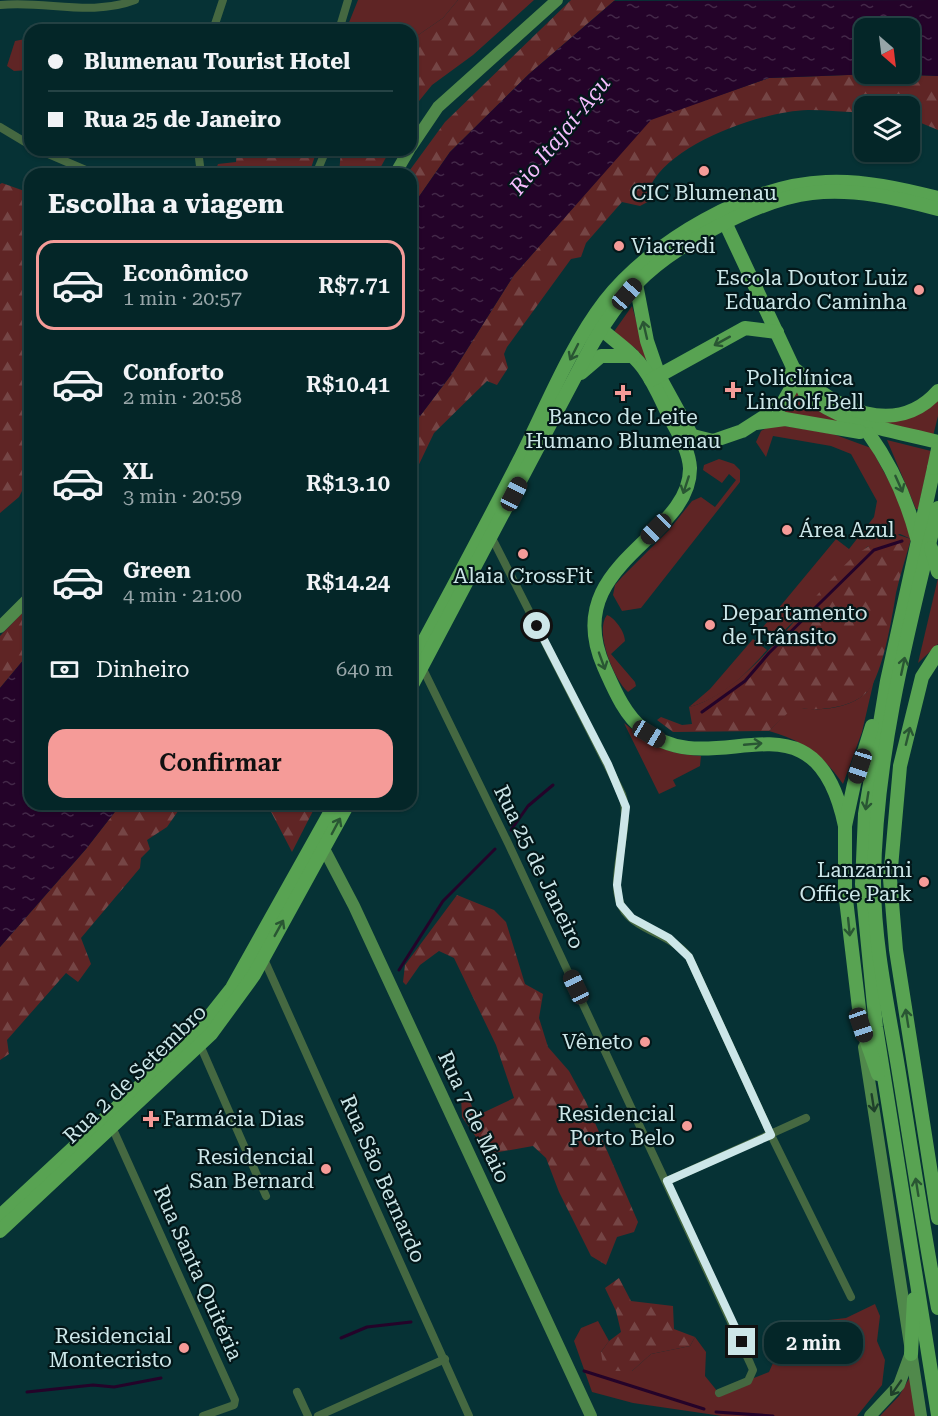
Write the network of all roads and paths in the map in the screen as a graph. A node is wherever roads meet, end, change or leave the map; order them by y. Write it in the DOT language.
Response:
graph roads {
  1 [pos="135,0"];
  2 [pos="223,0"];
  3 [pos="348,0"];
  4 [pos="557,0"];
  5 [pos="0,5"];
  6 [pos="215,24"];
  7 [pos="341,24"];
  8 [pos="0,127"];
  9 [pos="417,138"];
  10 [pos="24,142"];
  11 [pos="53,156"];
  12 [pos="81,168"];
  13 [pos="938,198"];
  14 [pos="938,208"];
  15 [pos="723,218"];
  16 [pos="636,284"];
  17 [pos="604,302"];
  18 [pos="601,329"];
  19 [pos="777,332"];
  20 [pos="633,356"];
  21 [pos="791,365"];
  22 [pos="655,378"];
  23 [pos="570,386"];
  24 [pos="938,390"];
  25 [pos="756,423"];
  26 [pos="677,430"];
  27 [pos="869,434"];
  28 [pos="692,436"];
  29 [pos="938,442"];
  30 [pos="938,450"];
  31 [pos="938,508"];
  32 [pos="492,538"];
  33 [pos="924,543"];
  34 [pos="938,572"];
  35 [pos="24,603"];
  36 [pos="0,627"];
  37 [pos="938,652"];
  38 [pos="417,664"];
  39 [pos="417,664"];
  40 [pos="417,668"];
  41 [pos="887,681"];
  42 [pos="333,810"];
  43 [pos="344,810"];
  44 [pos="845,826"];
  45 [pos="320,842"];
  46 [pos="263,957"];
  47 [pos="890,1022"];
  48 [pos="861,1025"];
  49 [pos="200,1045"];
  50 [pos="916,1076"];
  51 [pos="891,1113"];
  52 [pos="806,1118"];
  53 [pos="112,1127"];
  54 [pos="771,1135"];
  55 [pos="667,1181"];
  56 [pos="266,1196"];
  57 [pos="0,1216"];
  58 [pos="938,1218"];
  59 [pos="0,1231"];
  60 [pos="915,1270"];
  61 [pos="851,1297"];
  62 [pos="938,1308"];
  63 [pos="911,1354"];
  64 [pos="445,1359"];
  65 [pos="297,1392"];
  66 [pos="718,1393"];
  67 [pos="938,1415"];
  68 [pos="203,1416"];
  69 [pos="308,1416"];
  70 [pos="318,1416"];
  71 [pos="469,1416"];
  72 [pos="591,1416"];
  73 [pos="870,1416"];
  74 [pos="921,1416"];
  1 -- 5 [label="street"];
  2 -- 6 [label="street"];
  3 -- 7 [label="street"];
  4 -- 9 [label="street"];
  8 -- 10 [label="street"];
  11 -- 12 [label="street"];
  13 -- 15 [label="main road"];
  14 -- 15 [label="main road"];
  15 -- 16 [label="main road"];
  15 -- 17 [label="main road"];
  15 -- 19 [label="main road"];
  16 -- 18 [label="main road"];
  22 -- 16 [label="main road, one-way"];
  17 -- 18 [label="main road"];
  17 -- 38 [label="main road, one-way"];
  18 -- 20 [label="main road"];
  18 -- 23 [label="main road"];
  19 -- 21 [label="main road"];
  19 -- 22 [label="main road, one-way"];
  20 -- 22 [label="main road"];
  20 -- 23 [label="main road"];
  21 -- 24 [label="main road"];
  21 -- 25 [label="main road"];
  21 -- 29 [label="main road"];
  22 -- 26 [label="main road"];
  22 -- 28 [label="main road"];
  23 -- 32 [label="main road"];
  25 -- 27 [label="main road"];
  25 -- 28 [label="main road"];
  26 -- 28 [label="main road"];
  26 -- 44 [label="main road, one-way"];
  27 -- 30 [label="main road"];
  27 -- 33 [label="main road, one-way"];
  30 -- 33 [label="main road, bridge"];
  31 -- 33 [label="main road"];
  32 -- 39 [label="main road"];
  32 -- 54 [label="street"];
  33 -- 34 [label="main road"];
  33 -- 41 [label="main road"];
  47 -- 33 [label="main road, one-way"];
  35 -- 36 [label="street"];
  50 -- 37 [label="main road, one-way"];
  40 -- 55 [label="street, Rua 25 de Janeiro"];
  41 -- 44 [label="main road"];
  41 -- 51 [label="main road, one-way"];
  42 -- 45 [label="main road, Rua 2 de Setembro"];
  45 -- 43 [label="main road, Rua 2 de Setembro, one-way"];
  44 -- 48 [label="main road, one-way"];
  46 -- 45 [label="main road, Rua 2 de Setembro, one-way"];
  45 -- 57 [label="main road, Rua 2 de Setembro"];
  45 -- 72 [label="street, Rua 7 de Maio"];
  46 -- 49 [label="main road, Rua 2 de Setembro"];
  46 -- 64 [label="street, Rua São Bernardo"];
  47 -- 50 [label="main road"];
  62 -- 47 [label="main road, one-way"];
  48 -- 51 [label="main road"];
  48 -- 63 [label="street, one-way"];
  49 -- 53 [label="main road, Rua 2 de Setembro"];
  49 -- 56 [label="street"];
  50 -- 58 [label="main road"];
  51 -- 60 [label="main road"];
  52 -- 54 [label="street"];
  53 -- 59 [label="main road, Rua 2 de Setembro"];
  53 -- 68 [label="street, Rua Santa Quitéria"];
  54 -- 55 [label="street"];
  54 -- 61 [label="street"];
  55 -- 66 [label="street, Rua 25 de Janeiro"];
  60 -- 63 [label="main road"];
  60 -- 67 [label="main road"];
  63 -- 73 [label="street, one-way"];
  63 -- 74 [label="street"];
  64 -- 70 [label="street"];
  64 -- 71 [label="street, Rua São Bernardo"];
  65 -- 69 [label="street"];
}
